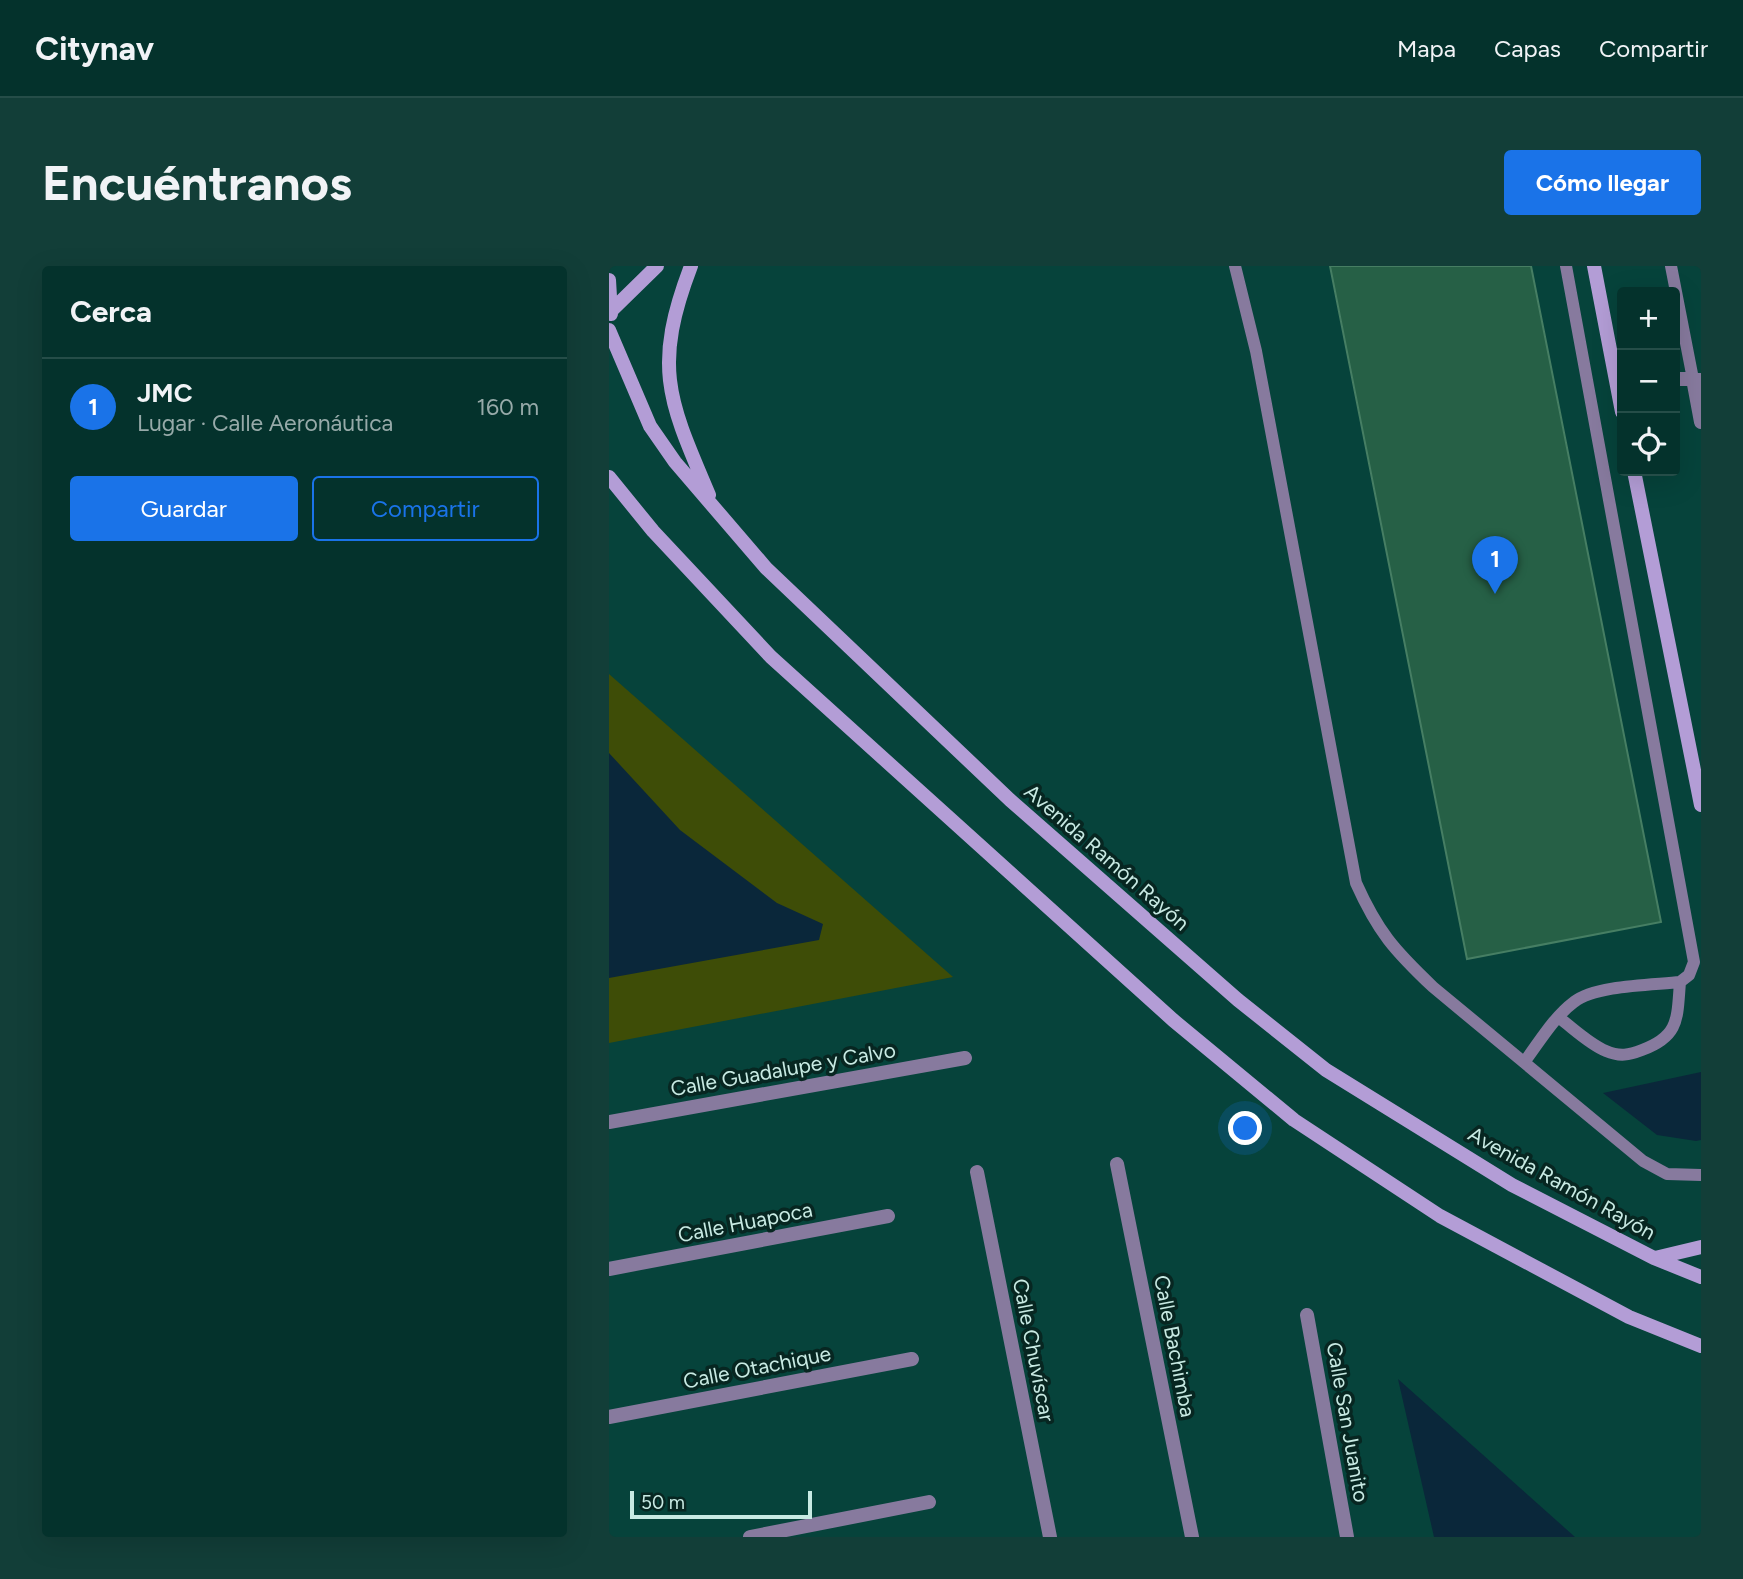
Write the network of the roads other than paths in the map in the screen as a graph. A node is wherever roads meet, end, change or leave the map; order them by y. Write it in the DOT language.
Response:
graph roads {
  1 [pos="657,266"];
  2 [pos="691,266"];
  3 [pos="1235,266"];
  4 [pos="1566,266"];
  5 [pos="1594,266"];
  6 [pos="1671,266"];
  7 [pos="609,280"];
  8 [pos="612,310"];
  9 [pos="609,328"];
  10 [pos="1617,370"];
  11 [pos="1697,379"];
  12 [pos="1701,422"];
  13 [pos="1635,476"];
  14 [pos="609,477"];
  15 [pos="716,513"];
  16 [pos="1701,805"];
  17 [pos="1680,982"];
  18 [pos="1558,1017"];
  19 [pos="965,1058"];
  20 [pos="1525,1061"];
  21 [pos="609,1122"];
  22 [pos="1117,1164"];
  23 [pos="977,1172"];
  24 [pos="1701,1175"];
  25 [pos="888,1216"];
  26 [pos="1701,1247"];
  27 [pos="1654,1258"];
  28 [pos="609,1269"];
  29 [pos="1701,1277"];
  30 [pos="1307,1315"];
  31 [pos="1701,1346"];
  32 [pos="912,1359"];
  33 [pos="609,1417"];
  34 [pos="929,1502"];
  35 [pos="750,1537"];
  36 [pos="1050,1537"];
  37 [pos="1192,1537"];
  38 [pos="1347,1537"];
  1 -- 8 [label="main road"];
  2 -- 15 [label="main road"];
  3 -- 20 [label="lane"];
  4 -- 17 [label="lane"];
  5 -- 10 [label="main road"];
  6 -- 11 [label="lane"];
  7 -- 8 [label="main road"];
  8 -- 9 [label="main road"];
  9 -- 15 [label="main road, Avenida Ramón Rayón"];
  11 -- 12 [label="street"];
  13 -- 16 [label="main road"];
  14 -- 31 [label="main road"];
  15 -- 27 [label="main road, Avenida Ramón Rayón"];
  17 -- 18 [label="lane"];
  17 -- 18 [label="lane"];
  18 -- 20 [label="lane"];
  19 -- 21 [label="street, Calle Guadalupe y Calvo"];
  20 -- 24 [label="lane"];
  22 -- 37 [label="street, Calle Bachimba"];
  23 -- 36 [label="street, Calle Chuvíscar"];
  25 -- 28 [label="street, Calle Huapoca"];
  26 -- 27 [label="main road"];
  27 -- 29 [label="main road, Avenida Ramón Rayón"];
  30 -- 38 [label="street, Calle San Juanito"];
  32 -- 33 [label="street, Calle Otachique"];
  34 -- 35 [label="street"];
}
